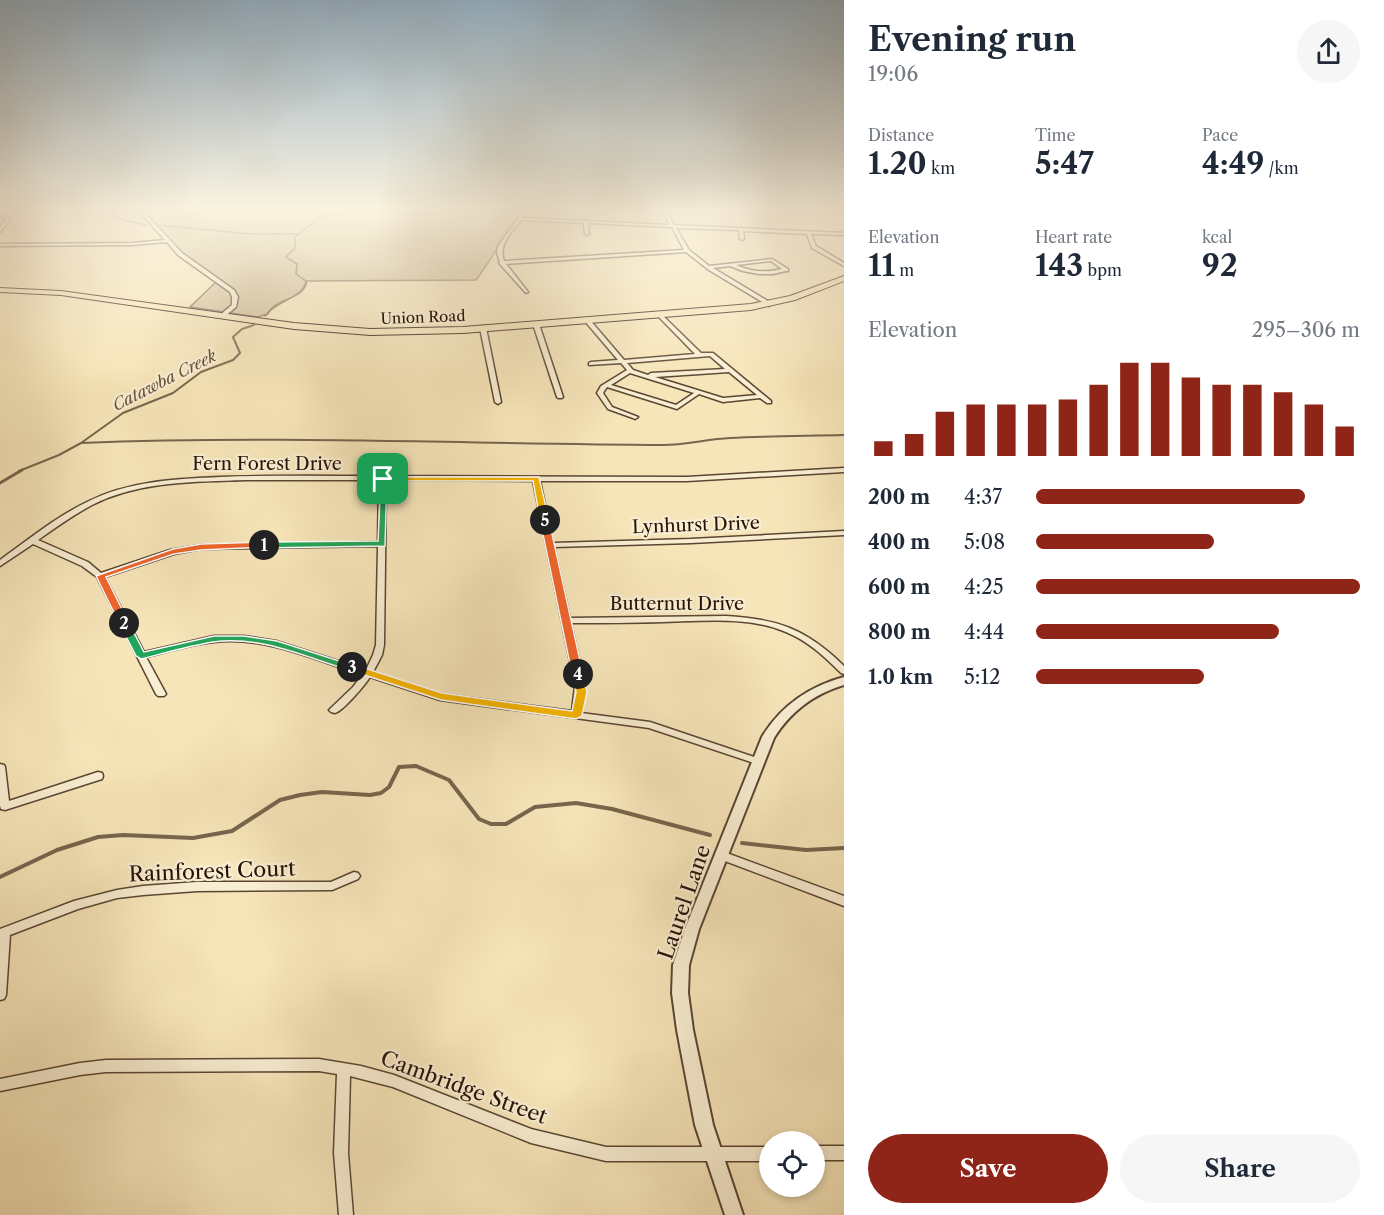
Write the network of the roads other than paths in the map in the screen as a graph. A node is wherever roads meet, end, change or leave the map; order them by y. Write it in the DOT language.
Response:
graph roads {
  1 [pos="198,267"];
  2 [pos="504,267"];
  3 [pos="709,267"];
  4 [pos="712,267"];
  5 [pos="736,267"];
  6 [pos="781,267"];
  7 [pos="844,278"];
  8 [pos="0,290"];
  9 [pos="526,292"];
  10 [pos="769,304"];
  11 [pos="657,315"];
  12 [pos="222,316"];
  13 [pos="587,320"];
  14 [pos="536,324"];
  15 [pos="483,328"];
  16 [pos="700,355"];
  17 [pos="623,361"];
  18 [pos="591,364"];
  19 [pos="630,370"];
  20 [pos="731,370"];
  21 [pos="646,376"];
  22 [pos="606,385"];
  23 [pos="699,392"];
  24 [pos="762,396"];
  25 [pos="560,397"];
  26 [pos="498,402"];
  27 [pos="769,402"];
  28 [pos="635,417"];
  29 [pos="383,459"];
  30 [pos="844,470"];
  31 [pos="383,479"];
  32 [pos="536,479"];
  33 [pos="844,533"];
  34 [pos="33,541"];
  35 [pos="382,544"];
  36 [pos="550,545"];
  37 [pos="0,564"];
  38 [pos="100,576"];
  39 [pos="567,621"];
  40 [pos="141,656"];
  41 [pos="844,671"];
  42 [pos="369,672"];
  43 [pos="844,681"];
  44 [pos="161,694"];
  45 [pos="334,710"];
  46 [pos="576,716"];
  47 [pos="757,761"];
  48 [pos="0,767"];
  49 [pos="98,776"];
  50 [pos="721,855"];
  51 [pos="354,876"];
  52 [pos="844,901"];
  53 [pos="0,994"];
  54 [pos="344,1069"];
  55 [pos="0,1085"];
  56 [pos="844,1153"];
  57 [pos="759,1154"];
  58 [pos="825,1154"];
  59 [pos="713,1155"];
  60 [pos="346,1215"];
  61 [pos="734,1215"];
  1 -- 12 [label="street"];
  2 -- 9 [label="street"];
  3 -- 4 [label="street"];
  3 -- 10 [label="street"];
  5 -- 6 [label="street"];
  7 -- 10 [label="main road, Union Road"];
  8 -- 12 [label="main road, Union Road"];
  10 -- 11 [label="main road, Union Road"];
  11 -- 13 [label="main road, Union Road"];
  11 -- 16 [label="street"];
  12 -- 15 [label="main road, Union Road"];
  13 -- 14 [label="main road, Union Road"];
  13 -- 17 [label="street"];
  14 -- 15 [label="main road, Union Road"];
  14 -- 25 [label="street"];
  15 -- 26 [label="street"];
  16 -- 17 [label="street"];
  16 -- 20 [label="street"];
  17 -- 18 [label="street"];
  17 -- 19 [label="street"];
  19 -- 21 [label="street"];
  19 -- 22 [label="street"];
  20 -- 21 [label="street"];
  20 -- 24 [label="street"];
  21 -- 23 [label="street"];
  22 -- 23 [label="street"];
  22 -- 28 [label="street"];
  23 -- 24 [label="street"];
  24 -- 27 [label="street"];
  29 -- 31 [label="street"];
  30 -- 32 [label="street, Fern Forest Drive"];
  31 -- 32 [label="street, Fern Forest Drive"];
  31 -- 34 [label="street, Fern Forest Drive"];
  31 -- 35 [label="street"];
  32 -- 36 [label="street"];
  33 -- 36 [label="street, Lynhurst Drive"];
  34 -- 37 [label="street, Fern Forest Drive"];
  34 -- 38 [label="street"];
  35 -- 38 [label="street"];
  35 -- 42 [label="street"];
  36 -- 39 [label="street"];
  38 -- 40 [label="street"];
  39 -- 41 [label="street, Butternut Drive"];
  39 -- 46 [label="street"];
  40 -- 42 [label="street"];
  40 -- 44 [label="street"];
  42 -- 45 [label="street"];
  42 -- 46 [label="street"];
  43 -- 47 [label="street, Laurel Lane"];
  46 -- 47 [label="street"];
  47 -- 50 [label="street, Laurel Lane"];
  48 -- 49 [label="street"];
  50 -- 52 [label="street"];
  50 -- 59 [label="street, Laurel Lane"];
  51 -- 53 [label="street, Rainforest Court"];
  54 -- 55 [label="street, Cambridge Street"];
  54 -- 59 [label="street, Cambridge Street"];
  54 -- 60 [label="street"];
  56 -- 58 [label="street"];
  57 -- 59 [label="street, Cambridge Street"];
  59 -- 61 [label="street, Laurel Lane"];
}
